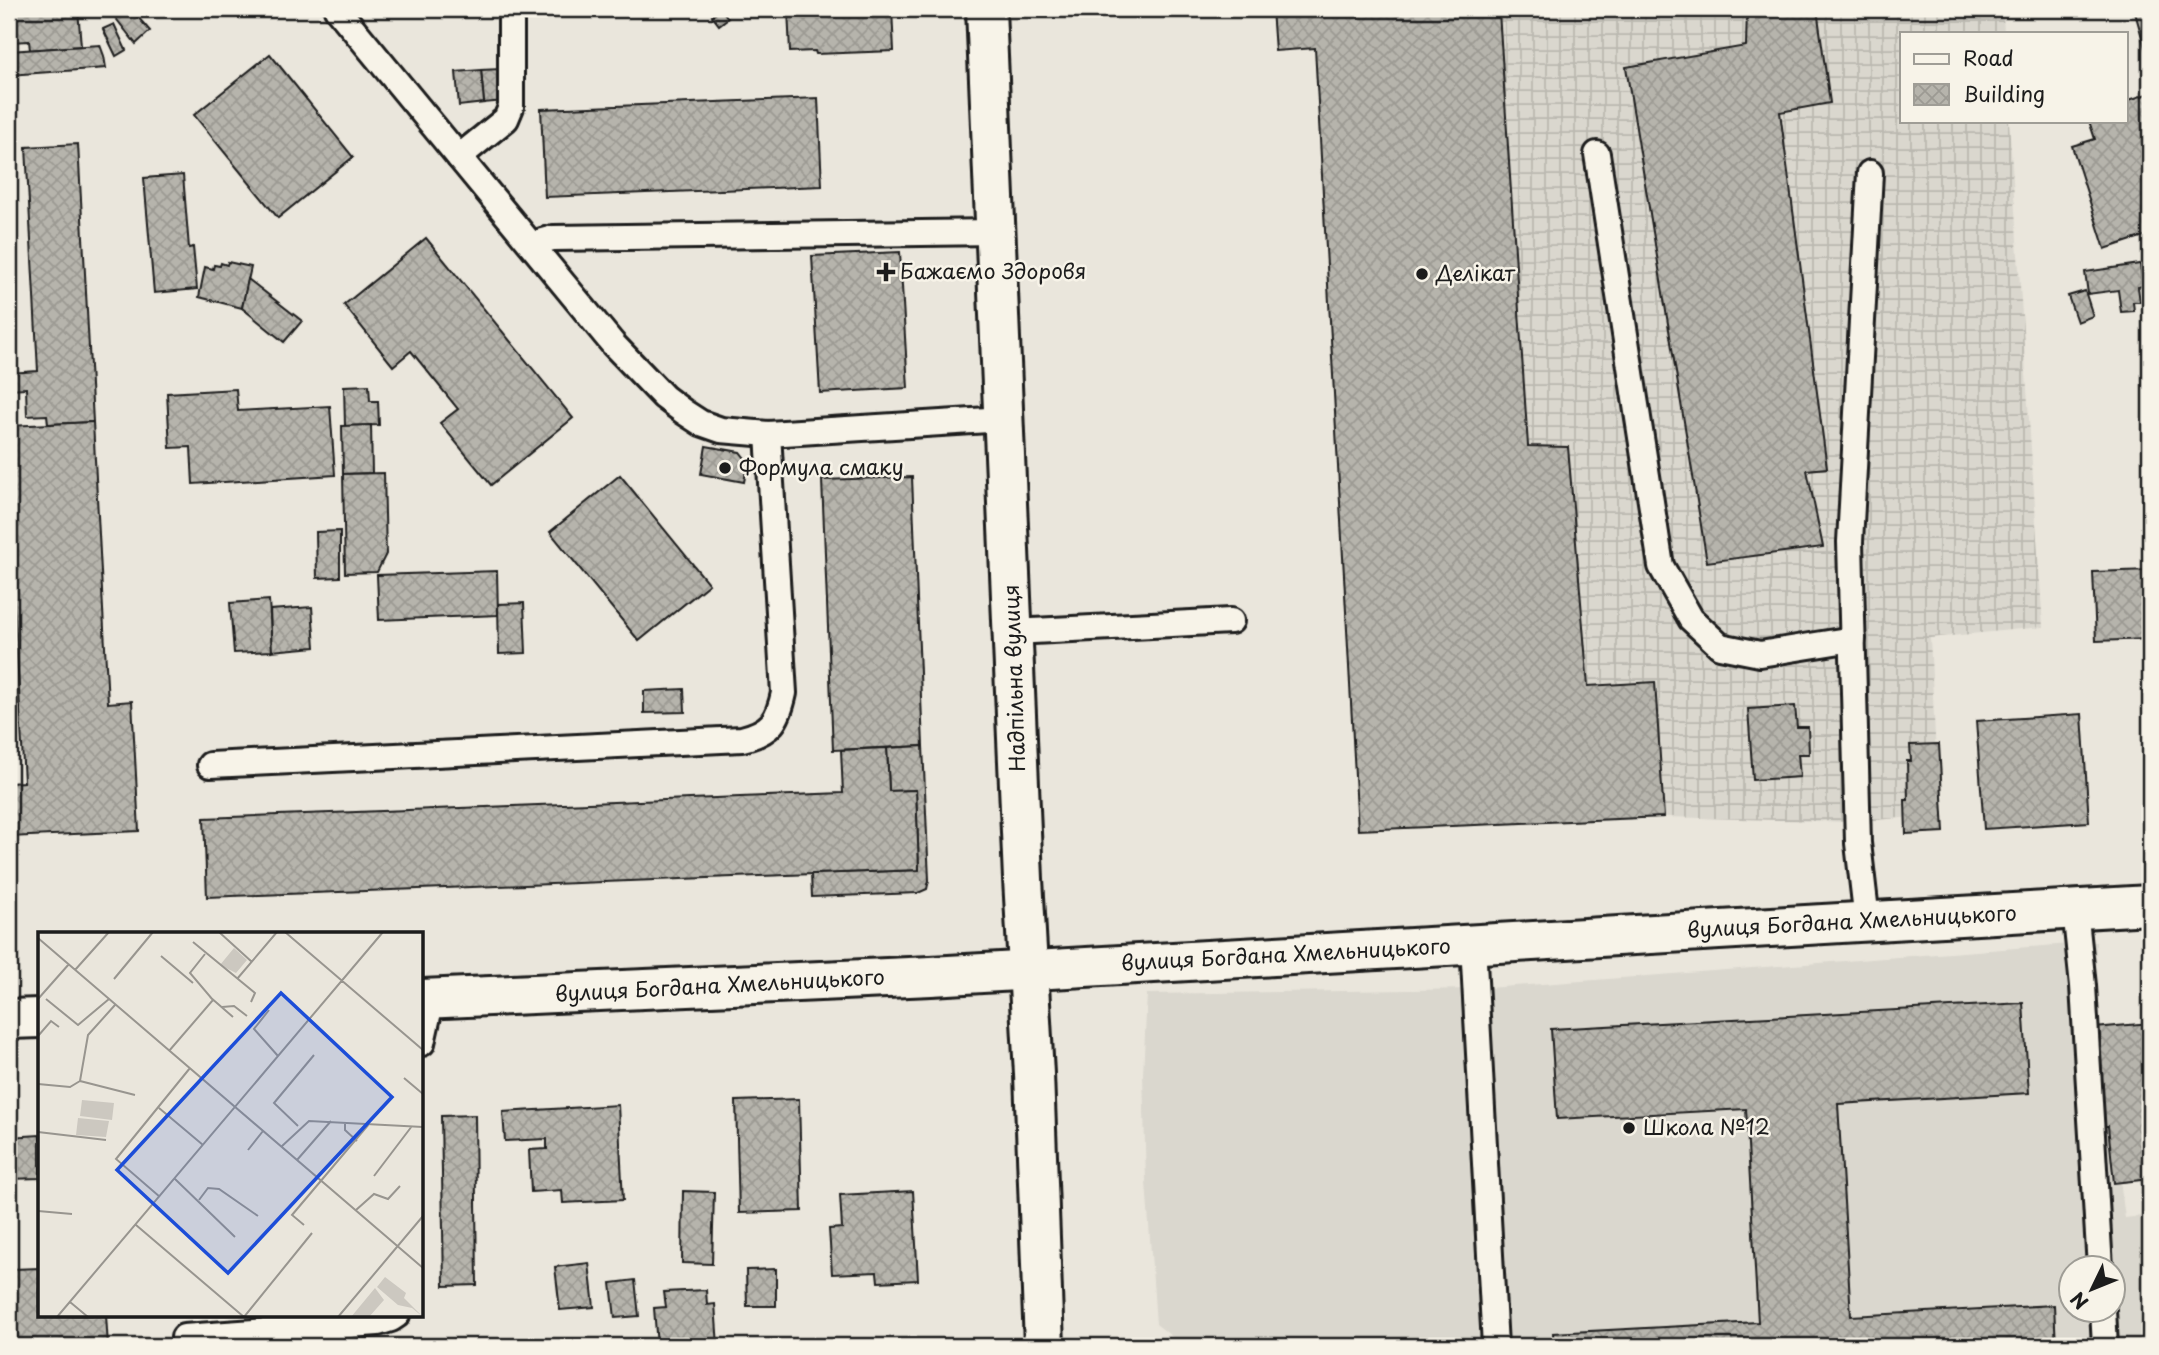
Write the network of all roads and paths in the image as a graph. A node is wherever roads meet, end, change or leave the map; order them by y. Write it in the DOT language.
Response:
graph roads {
  1 [pos="337,9"];
  2 [pos="511,9"];
  3 [pos="986,9"];
  4 [pos="1597,154"];
  5 [pos="459,157"];
  6 [pos="1870,173"];
  7 [pos="996,232"];
  8 [pos="534,247"];
  9 [pos="1004,419"];
  10 [pos="768,434"];
  11 [pos="1231,621"];
  12 [pos="1013,632"];
  13 [pos="1853,639"];
  14 [pos="210,765"];
  15 [pos="2150,905"];
  16 [pos="2075,909"];
  17 [pos="1867,921"];
  18 [pos="1473,944"];
  19 [pos="1027,970"];
  20 [pos="427,999"];
  21 [pos="38,1018"];
  22 [pos="9,1019"];
  23 [pos="424,1025"];
  24 [pos="2099,1254"];
  25 [pos="396,1316"];
  26 [pos="2104,1324"];
  27 [pos="184,1337"];
  28 [pos="1044,1346"];
  29 [pos="1495,1346"];
  30 [pos="2105,1346"];
  1 -- 5 [label="lane"];
  2 -- 5 [label="lane"];
  3 -- 7 [label="street, Надпільна вулиця"];
  4 -- 13 [label="lane"];
  5 -- 8 [label="lane"];
  6 -- 13 [label="lane"];
  7 -- 8 [label="lane"];
  7 -- 9 [label="street, Надпільна вулиця"];
  8 -- 10 [label="lane"];
  9 -- 10 [label="lane"];
  9 -- 12 [label="street, Надпільна вулиця"];
  10 -- 14 [label="lane"];
  11 -- 12 [label="lane"];
  12 -- 19 [label="street, Надпільна вулиця"];
  13 -- 17 [label="lane"];
  15 -- 16 [label="street, вулиця Богдана Хмельницького"];
  16 -- 17 [label="street, вулиця Богдана Хмельницького"];
  16 -- 24 [label="lane"];
  17 -- 18 [label="street, вулиця Богдана Хмельницького"];
  18 -- 19 [label="street, вулиця Богдана Хмельницького"];
  18 -- 29 [label="lane"];
  19 -- 20 [label="street, вулиця Богдана Хмельницького"];
  19 -- 28 [label="street, Надпільна вулиця"];
  20 -- 23 [label="lane"];
  21 -- 22 [label="street"];
  25 -- 27 [label="lane"];
  26 -- 30 [label="lane"];
}
